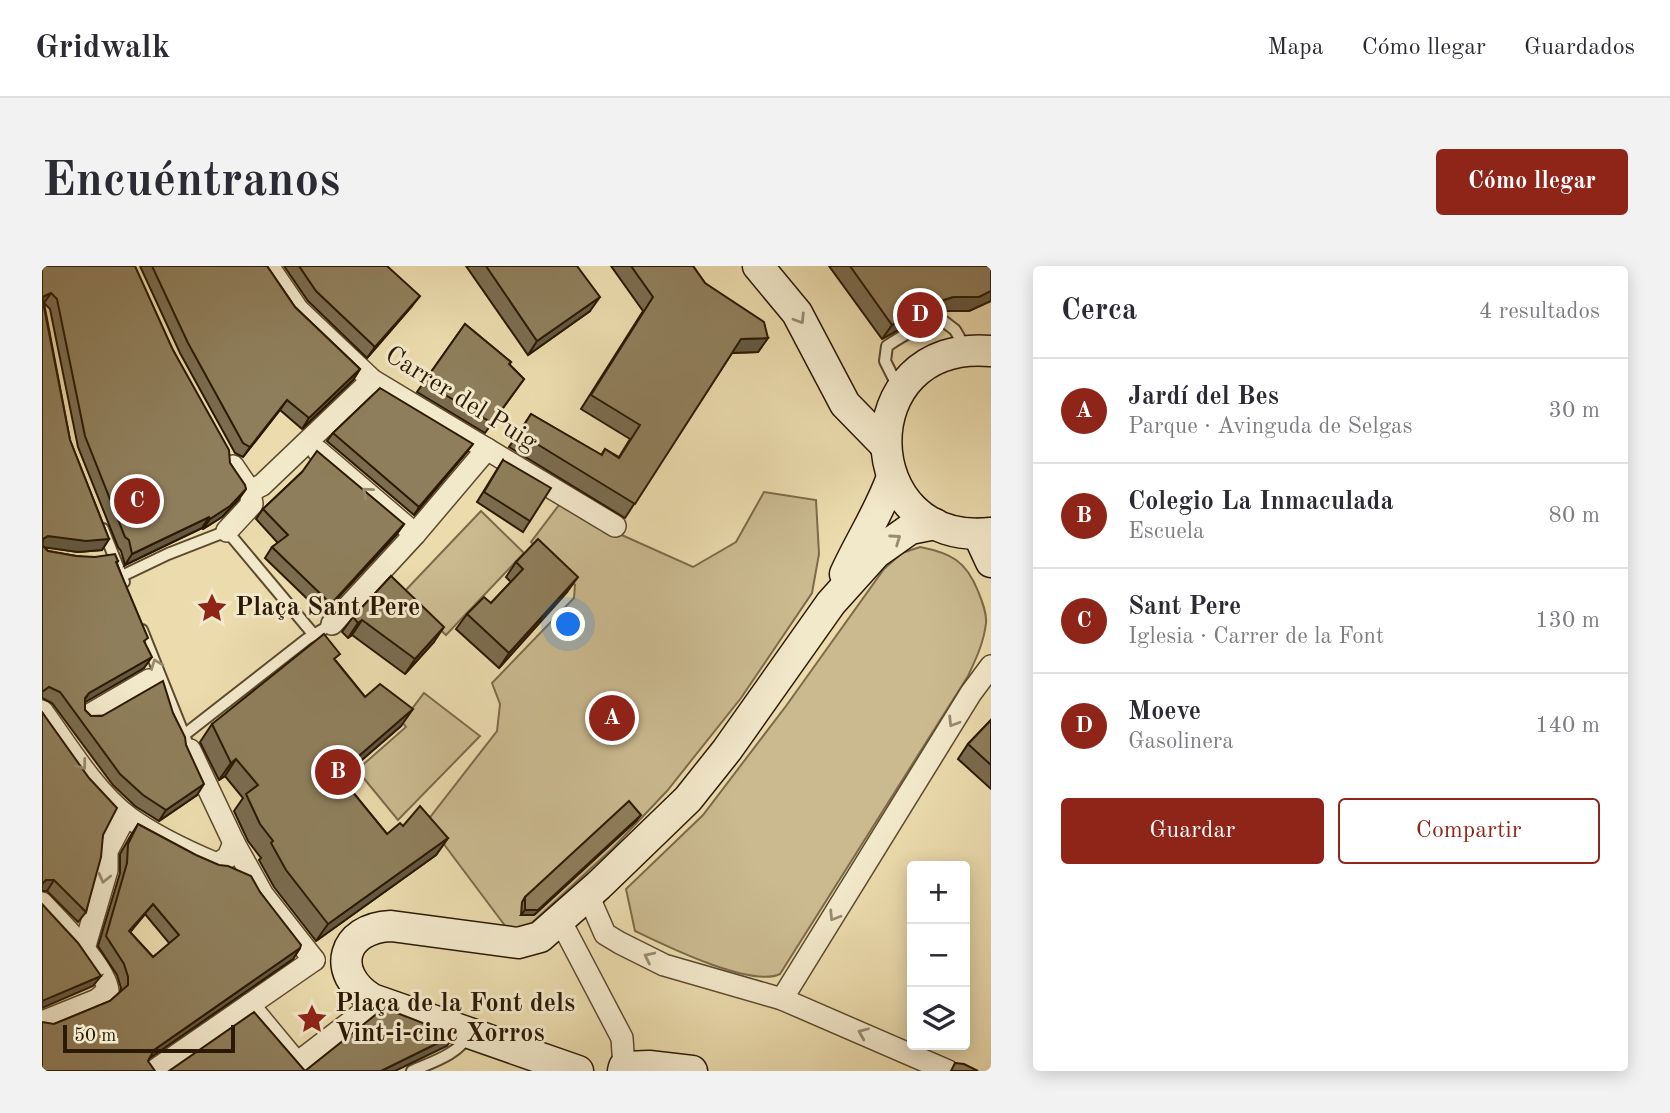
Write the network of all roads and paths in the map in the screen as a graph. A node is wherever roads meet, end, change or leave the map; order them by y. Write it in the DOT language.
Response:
graph roads {
  1 [pos="268,266"];
  2 [pos="758,266"];
  3 [pos="981,349"];
  4 [pos="371,382"];
  5 [pos="901,392"];
  6 [pos="885,445"];
  7 [pos="486,449"];
  8 [pos="318,451"];
  9 [pos="231,463"];
  10 [pos="892,477"];
  11 [pos="250,491"];
  12 [pos="99,522"];
  13 [pos="936,524"];
  14 [pos="615,526"];
  15 [pos="227,531"];
  16 [pos="985,533"];
  17 [pos="415,534"];
  18 [pos="114,555"];
  19 [pos="102,559"];
  20 [pos="991,562"];
  21 [pos="122,576"];
  22 [pos="126,588"];
  23 [pos="831,603"];
  24 [pos="140,624"];
  25 [pos="323,629"];
  26 [pos="991,666"];
  27 [pos="149,680"];
  28 [pos="42,711"];
  29 [pos="89,715"];
  30 [pos="187,742"];
  31 [pos="126,815"];
  32 [pos="234,844"];
  33 [pos="217,864"];
  34 [pos="262,895"];
  35 [pos="588,895"];
  36 [pos="42,903"];
  37 [pos="560,920"];
  38 [pos="84,949"];
  39 [pos="346,959"];
  40 [pos="314,960"];
  41 [pos="782,999"];
  42 [pos="378,1001"];
  43 [pos="249,1005"];
  44 [pos="42,1022"];
  45 [pos="470,1032"];
  46 [pos="624,1069"];
  47 [pos="154,1071"];
  48 [pos="412,1071"];
  49 [pos="578,1071"];
  50 [pos="692,1071"];
  51 [pos="947,1071"];
  1 -- 4 [label="street, Carrer del Puig"];
  2 -- 6 [label="main road, one-way"];
  3 -- 5 [label="main road"];
  3 -- 5 [label="lane"];
  4 -- 7 [label="street, Carrer del Puig"];
  4 -- 11 [label="street"];
  5 -- 6 [label="main road"];
  6 -- 10 [label="main road"];
  7 -- 14 [label="street, Carrer del Puig"];
  7 -- 17 [label="street"];
  17 -- 8 [label="street, one-way"];
  9 -- 11 [label="street"];
  10 -- 13 [label="main road"];
  10 -- 23 [label="main road"];
  11 -- 15 [label="street"];
  12 -- 18 [label="lane"];
  13 -- 16 [label="main road"];
  23 -- 13 [label="main road, one-way"];
  15 -- 21 [label="lane"];
  15 -- 25 [label="lane"];
  16 -- 20 [label="main road"];
  17 -- 25 [label="street"];
  18 -- 19 [label="lane"];
  18 -- 21 [label="lane"];
  21 -- 22 [label="lane"];
  23 -- 35 [label="main road"];
  30 -- 24 [label="lane, one-way"];
  25 -- 30 [label="lane"];
  26 -- 41 [label="street, one-way"];
  27 -- 29 [label="street"];
  28 -- 31 [label="street, one-way"];
  30 -- 32 [label="street"];
  31 -- 33 [label="street"];
  31 -- 38 [label="street, one-way"];
  32 -- 33 [label="street"];
  32 -- 34 [label="street"];
  33 -- 34 [label="street"];
  34 -- 40 [label="street"];
  35 -- 37 [label="main road"];
  41 -- 35 [label="street, one-way"];
  36 -- 38 [label="street"];
  37 -- 39 [label="main road"];
  37 -- 46 [label="street"];
  38 -- 44 [label="street"];
  39 -- 40 [label="street"];
  39 -- 42 [label="main road"];
  40 -- 43 [label="street"];
  51 -- 41 [label="street, one-way"];
  42 -- 43 [label="street"];
  42 -- 45 [label="main road"];
  43 -- 47 [label="street"];
  45 -- 48 [label="lane"];
  45 -- 49 [label="main road"];
  46 -- 50 [label="main road"];
}
